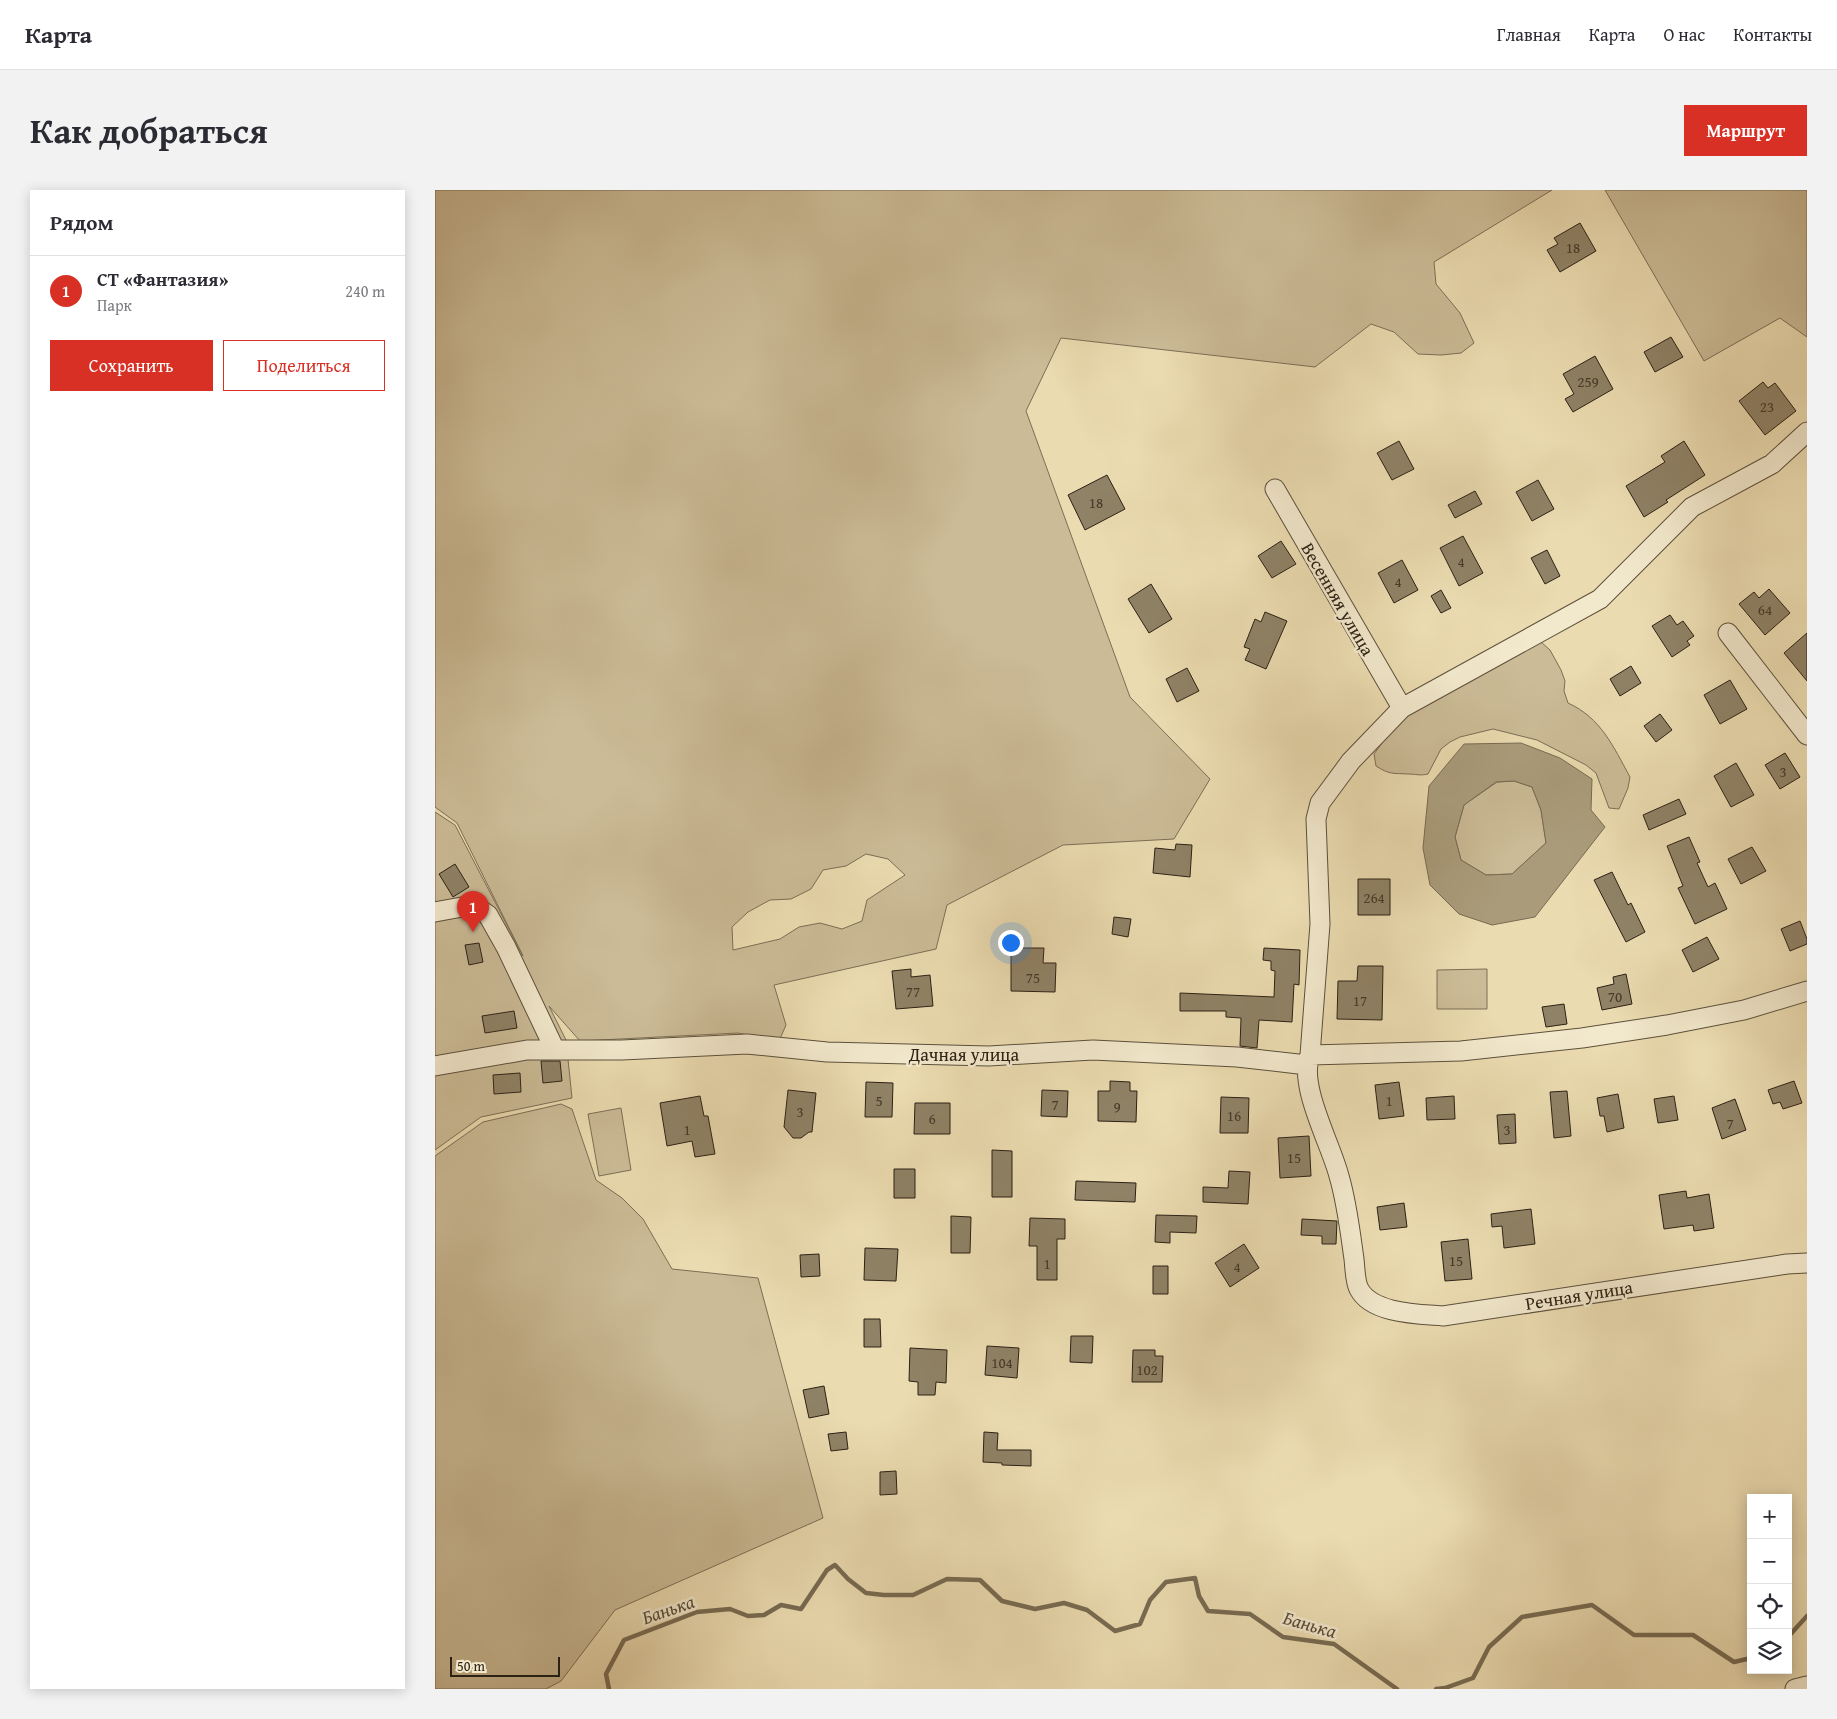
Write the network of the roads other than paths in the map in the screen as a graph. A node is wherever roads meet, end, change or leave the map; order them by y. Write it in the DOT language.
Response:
graph roads {
  1 [pos="1807,432"];
  2 [pos="1275,489"];
  3 [pos="1728,633"];
  4 [pos="1402,708"];
  5 [pos="1807,735"];
  6 [pos="435,912"];
  7 [pos="1807,991"];
  8 [pos="555,1050"];
  9 [pos="1308,1060"];
  10 [pos="435,1066"];
  11 [pos="1807,1263"];
  12 [pos="1807,1686"];
  13 [pos="1795,1689"];
  1 -- 4 [label="street"];
  2 -- 4 [label="street, Весенняя улица"];
  3 -- 5 [label="street"];
  4 -- 9 [label="street"];
  6 -- 8 [label="street"];
  7 -- 9 [label="street, Дачная улица"];
  8 -- 9 [label="street, Дачная улица"];
  8 -- 10 [label="street, Дачная улица"];
  9 -- 11 [label="street, Речная улица"];
  12 -- 13 [label="street"];
}
